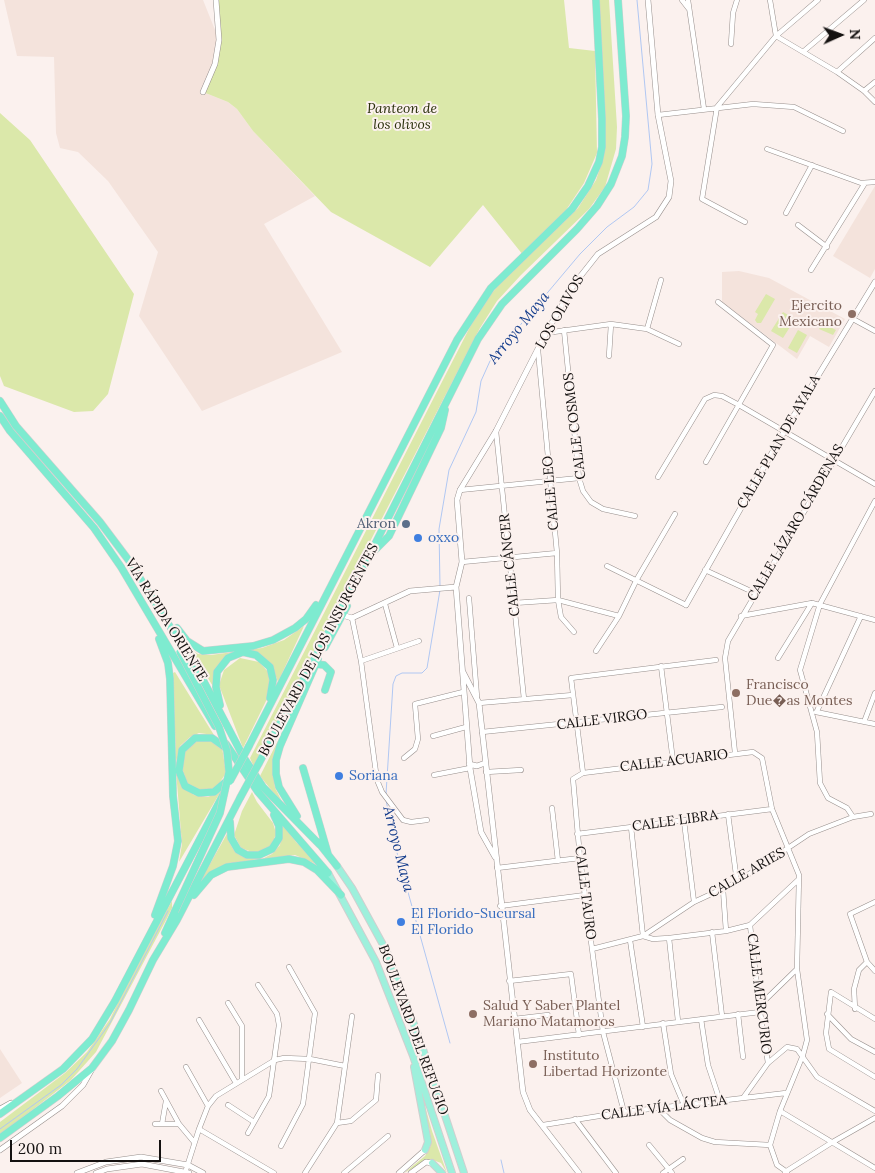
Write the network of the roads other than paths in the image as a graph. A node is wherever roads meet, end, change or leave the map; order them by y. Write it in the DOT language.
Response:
graph roads {
  1 [pos="216,0"];
  2 [pos="596,0"];
  3 [pos="618,0"];
  4 [pos="648,0"];
  5 [pos="682,0"];
  6 [pos="688,0"];
  7 [pos="737,0"];
  8 [pos="770,0"];
  9 [pos="818,0"];
  10 [pos="864,0"];
  11 [pos="690,10"];
  12 [pos="776,36"];
  13 [pos="875,38"];
  14 [pos="731,44"];
  15 [pos="804,51"];
  16 [pos="837,72"];
  17 [pos="875,82"];
  18 [pos="864,91"];
  19 [pos="203,92"];
  20 [pos="875,102"];
  21 [pos="717,107"];
  22 [pos="704,109"];
  23 [pos="658,116"];
  24 [pos="842,131"];
  25 [pos="767,149"];
  26 [pos="812,165"];
  27 [pos="875,182"];
  28 [pos="865,183"];
  29 [pos="786,213"];
  30 [pos="745,222"];
  31 [pos="798,225"];
  32 [pos="827,247"];
  33 [pos="811,270"];
  34 [pos="661,280"];
  35 [pos="875,282"];
  36 [pos="718,302"];
  37 [pos="853,319"];
  38 [pos="611,324"];
  39 [pos="646,329"];
  40 [pos="564,330"];
  41 [pos="875,331"];
  42 [pos="546,332"];
  43 [pos="679,344"];
  44 [pos="538,350"];
  45 [pos="609,356"];
  46 [pos="875,391"];
  47 [pos="0,401"];
  48 [pos="739,405"];
  49 [pos="0,416"];
  50 [pos="785,430"];
  51 [pos="496,431"];
  52 [pos="833,459"];
  53 [pos="706,462"];
  54 [pos="658,477"];
  55 [pos="579,478"];
  56 [pos="550,480"];
  57 [pos="875,484"];
  58 [pos="502,485"];
  59 [pos="460,490"];
  60 [pos="875,501"];
  61 [pos="675,514"];
  62 [pos="635,516"];
  63 [pos="557,554"];
  64 [pos="347,555"];
  65 [pos="509,558"];
  66 [pos="367,559"];
  67 [pos="130,562"];
  68 [pos="462,562"];
  69 [pos="607,566"];
  70 [pos="705,570"];
  71 [pos="637,579"];
  72 [pos="456,586"];
  73 [pos="755,594"];
  74 [pos="469,598"];
  75 [pos="558,600"];
  76 [pos="514,603"];
  77 [pos="812,603"];
  78 [pos="158,604"];
  79 [pos="385,604"];
  80 [pos="820,604"];
  81 [pos="686,605"];
  82 [pos="146,611"];
  83 [pos="342,615"];
  84 [pos="619,616"];
  85 [pos="741,616"];
  86 [pos="861,616"];
  87 [pos="352,618"];
  88 [pos="875,620"];
  89 [pos="574,632"];
  90 [pos="419,641"];
  91 [pos="397,648"];
  92 [pos="596,651"];
  93 [pos="778,658"];
  94 [pos="716,660"];
  95 [pos="361,661"];
  96 [pos="315,664"];
  97 [pos="661,666"];
  98 [pos="462,670"];
  99 [pos="325,690"];
  100 [pos="463,692"];
  101 [pos="875,693"];
  102 [pos="573,695"];
  103 [pos="524,698"];
  104 [pos="478,700"];
  105 [pos="722,707"];
  106 [pos="267,711"];
  107 [pos="817,711"];
  108 [pos="668,712"];
  109 [pos="814,717"];
  110 [pos="224,718"];
  111 [pos="864,722"];
  112 [pos="576,723"];
  113 [pos="875,724"];
  114 [pos="466,727"];
  115 [pos="482,732"];
  116 [pos="433,736"];
  117 [pos="735,753"];
  118 [pos="404,758"];
  119 [pos="236,760"];
  120 [pos="673,761"];
  121 [pos="485,763"];
  122 [pos="470,766"];
  123 [pos="303,768"];
  124 [pos="521,770"];
  125 [pos="486,772"];
  126 [pos="583,773"];
  127 [pos="434,775"];
  128 [pos="225,787"];
  129 [pos="269,806"];
  130 [pos="552,808"];
  131 [pos="235,809"];
  132 [pos="772,809"];
  133 [pos="728,814"];
  134 [pos="871,814"];
  135 [pos="853,817"];
  136 [pos="427,820"];
  137 [pos="684,821"];
  138 [pos="631,827"];
  139 [pos="577,834"];
  140 [pos="320,845"];
  141 [pos="788,850"];
  142 [pos="328,855"];
  143 [pos="496,857"];
  144 [pos="580,858"];
  145 [pos="558,861"];
  146 [pos="337,866"];
  147 [pos="497,868"];
  148 [pos="328,873"];
  149 [pos="798,880"];
  150 [pos="736,882"];
  151 [pos="723,889"];
  152 [pos="341,895"];
  153 [pos="585,895"];
  154 [pos="694,902"];
  155 [pos="875,902"];
  156 [pos="500,906"];
  157 [pos="177,920"];
  158 [pos="750,925"];
  159 [pos="726,931"];
  160 [pos="712,932"];
  161 [pos="643,936"];
  162 [pos="669,938"];
  163 [pos="630,940"];
  164 [pos="592,949"];
  165 [pos="141,950"];
  166 [pos="153,960"];
  167 [pos="867,962"];
  168 [pos="290,967"];
  169 [pos="797,968"];
  170 [pos="875,971"];
  171 [pos="509,981"];
  172 [pos="258,985"];
  173 [pos="228,1002"];
  174 [pos="759,1006"];
  175 [pos="856,1009"];
  176 [pos="760,1012"];
  177 [pos="738,1014"];
  178 [pos="827,1014"];
  179 [pos="548,1015"];
  180 [pos="352,1016"];
  181 [pos="722,1016"];
  182 [pos="701,1018"];
  183 [pos="514,1019"];
  184 [pos="875,1019"];
  185 [pos="199,1020"];
  186 [pos="678,1021"];
  187 [pos="663,1023"];
  188 [pos="643,1027"];
  189 [pos="603,1032"];
  190 [pos="579,1035"];
  191 [pos="517,1042"];
  192 [pos="875,1052"];
  193 [pos="803,1055"];
  194 [pos="413,1056"];
  195 [pos="743,1057"];
  196 [pos="310,1059"];
  197 [pos="275,1060"];
  198 [pos="768,1063"];
  199 [pos="345,1066"];
  200 [pos="92,1068"];
  201 [pos="186,1068"];
  202 [pos="378,1074"];
  203 [pos="875,1078"];
  204 [pos="242,1080"];
  205 [pos="236,1083"];
  206 [pos="161,1091"];
  207 [pos="786,1093"];
  208 [pos="25,1097"];
  209 [pos="743,1098"];
  210 [pos="166,1101"];
  211 [pos="720,1101"];
  212 [pos="228,1105"];
  213 [pos="684,1105"];
  214 [pos="208,1106"];
  215 [pos="658,1108"];
  216 [pos="0,1109"];
  217 [pos="780,1111"];
  218 [pos="875,1111"];
  219 [pos="624,1112"];
  220 [pos="0,1114"];
  221 [pos="875,1118"];
  222 [pos="575,1119"];
  223 [pos="254,1122"];
  224 [pos="337,1123"];
  225 [pos="155,1124"];
  226 [pos="162,1124"];
  227 [pos="180,1124"];
  228 [pos="543,1125"];
  229 [pos="199,1129"];
  230 [pos="248,1133"];
  231 [pos="388,1136"];
  232 [pos="0,1138"];
  233 [pos="194,1142"];
  234 [pos="831,1143"];
  235 [pos="649,1144"];
  236 [pos="770,1145"];
  237 [pos="281,1146"];
  238 [pos="0,1150"];
  239 [pos="424,1150"];
  240 [pos="683,1159"];
  241 [pos="432,1163"];
  242 [pos="188,1164"];
  243 [pos="875,1168"];
  244 [pos="670,1171"];
  245 [pos="186,1172"];
  246 [pos="787,1172"];
  247 [pos="77,1173"];
  248 [pos="96,1173"];
  249 [pos="203,1173"];
  250 [pos="274,1173"];
  251 [pos="306,1173"];
  252 [pos="344,1173"];
  253 [pos="399,1173"];
  254 [pos="411,1173"];
  255 [pos="442,1173"];
  256 [pos="452,1173"];
  257 [pos="464,1173"];
  258 [pos="579,1173"];
  259 [pos="616,1173"];
  260 [pos="663,1173"];
  1 -- 19 [label="street"];
  2 -- 64 [label="highway, BOULEVARD DE LOS INSURGENTES"];
  3 -- 66 [label="highway"];
  4 -- 23 [label="street, LOS OLIVOS"];
  5 -- 11 [label="street"];
  6 -- 11 [label="street"];
  7 -- 14 [label="street"];
  8 -- 12 [label="street"];
  9 -- 12 [label="street"];
  10 -- 15 [label="street"];
  11 -- 22 [label="street"];
  12 -- 15 [label="street"];
  12 -- 21 [label="street"];
  13 -- 16 [label="street"];
  15 -- 16 [label="street"];
  16 -- 18 [label="street"];
  17 -- 18 [label="street"];
  18 -- 20 [label="street"];
  21 -- 22 [label="street"];
  21 -- 24 [label="street"];
  21 -- 30 [label="street"];
  22 -- 23 [label="street"];
  23 -- 42 [label="street, LOS OLIVOS"];
  25 -- 26 [label="street"];
  26 -- 28 [label="street"];
  26 -- 29 [label="street"];
  27 -- 28 [label="street"];
  28 -- 32 [label="street"];
  31 -- 32 [label="street"];
  32 -- 33 [label="street"];
  34 -- 39 [label="street"];
  35 -- 37 [label="street, CALLE PLAN DE AYALA"];
  36 -- 48 [label="street"];
  37 -- 41 [label="street"];
  37 -- 50 [label="street, CALLE PLAN DE AYALA"];
  38 -- 39 [label="street"];
  38 -- 40 [label="street"];
  38 -- 45 [label="street"];
  39 -- 43 [label="street"];
  40 -- 42 [label="street"];
  40 -- 55 [label="street, CALLE COSMOS"];
  42 -- 44 [label="street, LOS OLIVOS"];
  44 -- 51 [label="street, LOS OLIVOS"];
  44 -- 56 [label="street, CALLE LEO"];
  46 -- 52 [label="street, CALLE LÁZARO CÁRDENAS"];
  47 -- 67 [label="highway, VÍA RÁPIDA ORIENTE"];
  48 -- 50 [label="street"];
  48 -- 53 [label="street"];
  48 -- 54 [label="street"];
  49 -- 82 [label="highway"];
  50 -- 52 [label="street"];
  50 -- 70 [label="street, CALLE PLAN DE AYALA"];
  51 -- 58 [label="street, CALLE CÁNCER"];
  51 -- 59 [label="street, LOS OLIVOS"];
  52 -- 57 [label="street"];
  52 -- 73 [label="street, CALLE LÁZARO CÁRDENAS"];
  55 -- 56 [label="street"];
  55 -- 62 [label="street, CALLE COSMOS"];
  56 -- 58 [label="street"];
  56 -- 63 [label="street, CALLE LEO"];
  58 -- 59 [label="street"];
  58 -- 65 [label="street, CALLE CÁNCER"];
  59 -- 68 [label="street, LOS OLIVOS"];
  60 -- 80 [label="street"];
  61 -- 71 [label="street"];
  63 -- 65 [label="street"];
  63 -- 75 [label="street, CALLE LEO"];
  64 -- 78 [label="highway"];
  64 -- 106 [label="highway, BOULEVARD DE LOS INSURGENTES"];
  65 -- 68 [label="street"];
  65 -- 76 [label="street, CALLE CÁNCER"];
  66 -- 83 [label="highway"];
  66 -- 131 [label="highway, BOULEVARD DE LOS INSURGENTES, bridge"];
  67 -- 78 [label="highway, VÍA RÁPIDA ORIENTE"];
  67 -- 166 [label="highway, bridge"];
  68 -- 72 [label="street, LOS OLIVOS"];
  69 -- 71 [label="street"];
  70 -- 73 [label="street"];
  70 -- 81 [label="street, CALLE PLAN DE AYALA"];
  71 -- 81 [label="street"];
  71 -- 84 [label="street"];
  72 -- 79 [label="street"];
  72 -- 98 [label="street, LOS OLIVOS"];
  73 -- 85 [label="street, CALLE LÁZARO CÁRDENAS"];
  74 -- 104 [label="street"];
  75 -- 76 [label="street"];
  75 -- 84 [label="street"];
  75 -- 89 [label="street, CALLE LEO"];
  76 -- 103 [label="street, CALLE CÁNCER"];
  77 -- 80 [label="street"];
  77 -- 85 [label="street"];
  77 -- 93 [label="street"];
  78 -- 110 [label="highway, VÍA RÁPIDA ORIENTE"];
  79 -- 87 [label="street"];
  79 -- 91 [label="street"];
  80 -- 86 [label="street"];
  80 -- 109 [label="street"];
  82 -- 119 [label="highway"];
  82 -- 165 [label="highway"];
  83 -- 87 [label="street"];
  83 -- 96 [label="highway"];
  84 -- 92 [label="street"];
  85 -- 117 [label="street, CALLE LÁZARO CÁRDENAS"];
  86 -- 88 [label="street"];
  86 -- 107 [label="street"];
  87 -- 95 [label="street"];
  90 -- 91 [label="street"];
  91 -- 95 [label="street"];
  94 -- 97 [label="street"];
  95 -- 136 [label="street"];
  96 -- 99 [label="highway"];
  96 -- 140 [label="highway"];
  97 -- 102 [label="street"];
  97 -- 108 [label="street"];
  98 -- 100 [label="street, LOS OLIVOS"];
  98 -- 104 [label="street"];
  100 -- 114 [label="street, LOS OLIVOS"];
  100 -- 118 [label="street"];
  101 -- 111 [label="street"];
  102 -- 103 [label="street"];
  102 -- 112 [label="street"];
  103 -- 104 [label="street"];
  104 -- 115 [label="street"];
  105 -- 108 [label="street, CALLE VIRGO"];
  106 -- 110 [label="highway"];
  106 -- 128 [label="highway, BOULEVARD DE LOS INSURGENTES, bridge"];
  107 -- 109 [label="street"];
  107 -- 111 [label="street"];
  108 -- 112 [label="street, CALLE VIRGO"];
  108 -- 120 [label="street"];
  109 -- 135 [label="street"];
  110 -- 140 [label="highway, VÍA RÁPIDA ORIENTE"];
  111 -- 113 [label="street"];
  112 -- 115 [label="street, CALLE VIRGO"];
  112 -- 126 [label="street"];
  114 -- 116 [label="street"];
  114 -- 122 [label="street, LOS OLIVOS"];
  115 -- 121 [label="street"];
  117 -- 120 [label="street, CALLE ACUARIO"];
  117 -- 132 [label="street, CALLE ACUARIO"];
  119 -- 128 [label="highway"];
  119 -- 129 [label="highway"];
  120 -- 126 [label="street, CALLE ACUARIO"];
  121 -- 122 [label="street"];
  121 -- 125 [label="street"];
  122 -- 127 [label="street"];
  122 -- 143 [label="street, LOS OLIVOS"];
  123 -- 142 [label="highway"];
  124 -- 125 [label="street"];
  125 -- 143 [label="street"];
  126 -- 139 [label="street, CALLE TAURO"];
  128 -- 165 [label="highway, BOULEVARD DE LOS INSURGENTES"];
  129 -- 131 [label="highway"];
  129 -- 148 [label="highway"];
  130 -- 145 [label="street"];
  131 -- 157 [label="highway, BOULEVARD DE LOS INSURGENTES"];
  132 -- 133 [label="street, CALLE LIBRA"];
  132 -- 141 [label="street"];
  133 -- 137 [label="street, CALLE LIBRA"];
  133 -- 150 [label="street"];
  134 -- 135 [label="street, CALLE ARIES"];
  135 -- 141 [label="street, CALLE ARIES"];
  137 -- 138 [label="street, CALLE LIBRA"];
  137 -- 154 [label="street"];
  138 -- 139 [label="street, CALLE LIBRA"];
  138 -- 161 [label="street"];
  139 -- 144 [label="street, CALLE TAURO"];
  140 -- 142 [label="highway"];
  141 -- 149 [label="street"];
  141 -- 150 [label="street, CALLE ARIES"];
  142 -- 146 [label="highway"];
  143 -- 147 [label="street"];
  144 -- 145 [label="street"];
  144 -- 153 [label="street, CALLE TAURO"];
  145 -- 147 [label="street"];
  146 -- 257 [label="main road, BOULEVARD DEL REFUGIO"];
  147 -- 156 [label="street"];
  148 -- 152 [label="main road, BOULEVARD DEL REFUGIO"];
  149 -- 158 [label="street"];
  149 -- 169 [label="street"];
  150 -- 151 [label="street, CALLE ARIES"];
  151 -- 154 [label="street, CALLE ARIES"];
  151 -- 159 [label="street"];
  152 -- 157 [label="highway"];
  152 -- 194 [label="main road, BOULEVARD DEL REFUGIO"];
  153 -- 156 [label="street"];
  153 -- 164 [label="street, CALLE TAURO"];
  154 -- 161 [label="street, CALLE ARIES"];
  155 -- 167 [label="street"];
  156 -- 171 [label="street"];
  157 -- 166 [label="highway, BOULEVARD DE LOS INSURGENTES"];
  158 -- 159 [label="street"];
  158 -- 174 [label="street, CALLE MERCURIO"];
  159 -- 160 [label="street"];
  160 -- 162 [label="street"];
  160 -- 181 [label="street"];
  161 -- 162 [label="street"];
  161 -- 163 [label="street"];
  162 -- 186 [label="street"];
  163 -- 164 [label="street"];
  163 -- 188 [label="street"];
  164 -- 189 [label="street, CALLE TAURO"];
  165 -- 208 [label="highway, BOULEVARD DE LOS INSURGENTES"];
  166 -- 200 [label="highway, BOULEVARD DE LOS INSURGENTES"];
  167 -- 170 [label="street"];
  167 -- 175 [label="street"];
  168 -- 196 [label="street"];
  169 -- 174 [label="street"];
  169 -- 193 [label="street"];
  171 -- 183 [label="street"];
  171 -- 190 [label="street"];
  172 -- 197 [label="street"];
  173 -- 204 [label="street"];
  174 -- 176 [label="street, CALLE MERCURIO"];
  175 -- 178 [label="street"];
  175 -- 184 [label="street"];
  176 -- 177 [label="street"];
  176 -- 198 [label="street, CALLE MERCURIO"];
  177 -- 181 [label="street"];
  177 -- 195 [label="street"];
  178 -- 192 [label="street"];
  178 -- 203 [label="street"];
  179 -- 183 [label="street"];
  180 -- 199 [label="street"];
  181 -- 182 [label="street"];
  182 -- 186 [label="street"];
  182 -- 211 [label="street"];
  183 -- 191 [label="street"];
  185 -- 205 [label="street"];
  186 -- 187 [label="street"];
  187 -- 188 [label="street"];
  187 -- 213 [label="street"];
  188 -- 189 [label="street"];
  189 -- 190 [label="street"];
  189 -- 219 [label="street, CALLE TAURO"];
  190 -- 191 [label="street"];
  191 -- 228 [label="street"];
  193 -- 198 [label="street"];
  193 -- 207 [label="street"];
  193 -- 218 [label="street"];
  194 -- 239 [label="main road"];
  194 -- 256 [label="main road, BOULEVARD DEL REFUGIO"];
  196 -- 197 [label="street"];
  196 -- 199 [label="street"];
  196 -- 237 [label="street"];
  197 -- 204 [label="street"];
  197 -- 223 [label="street"];
  198 -- 209 [label="street"];
  199 -- 224 [label="street"];
  200 -- 232 [label="highway, BOULEVARD DE LOS INSURGENTES"];
  200 -- 238 [label="street"];
  201 -- 214 [label="street"];
  202 -- 224 [label="street"];
  204 -- 205 [label="street"];
  205 -- 214 [label="street"];
  206 -- 210 [label="street"];
  207 -- 209 [label="street, CALLE VÍA LÁCTEA"];
  207 -- 217 [label="street"];
  208 -- 216 [label="street"];
  208 -- 220 [label="highway, BOULEVARD DE LOS INSURGENTES"];
  209 -- 211 [label="street, CALLE VÍA LÁCTEA"];
  210 -- 226 [label="street"];
  210 -- 227 [label="street"];
  211 -- 213 [label="street, CALLE VÍA LÁCTEA"];
  212 -- 223 [label="street"];
  213 -- 215 [label="street, CALLE VÍA LÁCTEA"];
  214 -- 229 [label="street"];
  215 -- 219 [label="street, CALLE VÍA LÁCTEA"];
  215 -- 236 [label="street"];
  217 -- 234 [label="street"];
  217 -- 236 [label="street"];
  219 -- 222 [label="street, CALLE VÍA LÁCTEA"];
  221 -- 234 [label="street"];
  222 -- 228 [label="street, CALLE VÍA LÁCTEA"];
  222 -- 259 [label="street"];
  223 -- 230 [label="street"];
  224 -- 251 [label="street"];
  225 -- 226 [label="street"];
  226 -- 227 [label="street"];
  227 -- 233 [label="street"];
  228 -- 258 [label="street"];
  229 -- 233 [label="street"];
  229 -- 250 [label="street"];
  231 -- 252 [label="street"];
  233 -- 242 [label="street"];
  234 -- 243 [label="street"];
  234 -- 246 [label="street"];
  235 -- 244 [label="street"];
  236 -- 246 [label="street"];
  239 -- 253 [label="street"];
  240 -- 244 [label="street"];
  241 -- 254 [label="street"];
  241 -- 255 [label="main road"];
  242 -- 245 [label="street"];
  242 -- 247 [label="street"];
  242 -- 249 [label="street"];
  244 -- 260 [label="street"];
  245 -- 248 [label="street"];
}
